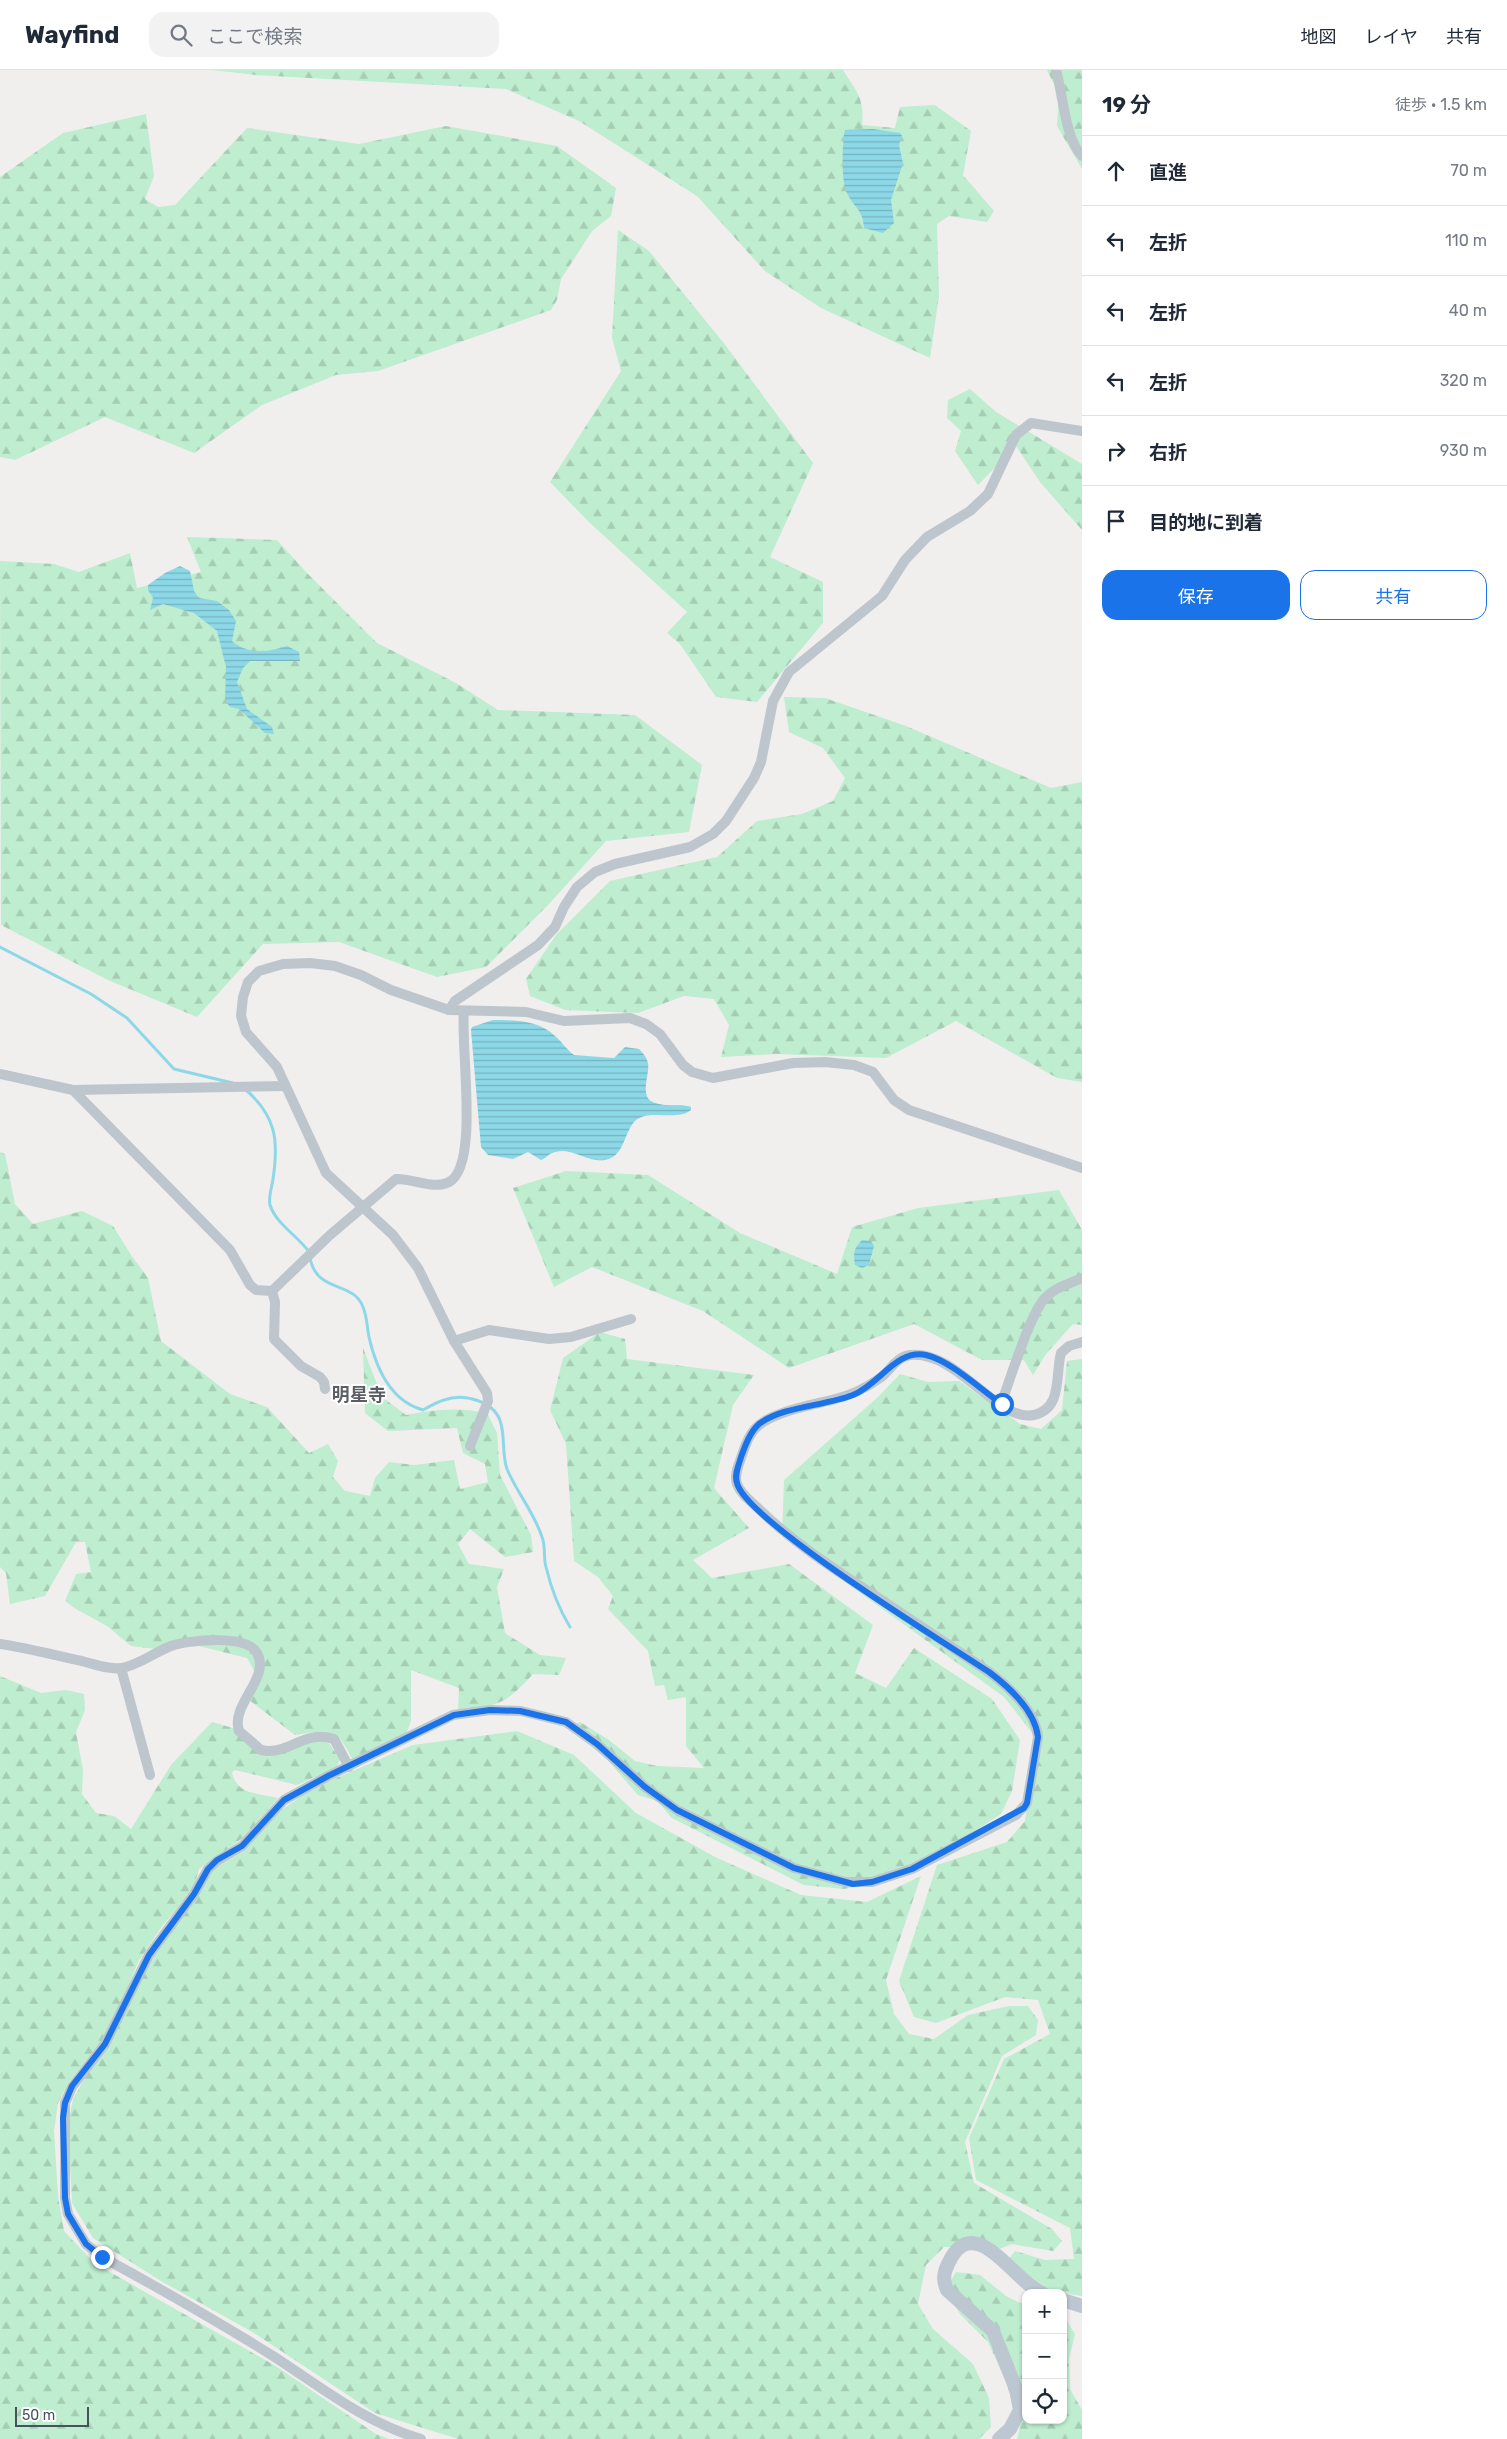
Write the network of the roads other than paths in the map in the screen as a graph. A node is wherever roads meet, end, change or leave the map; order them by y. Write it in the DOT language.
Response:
graph roads {
  1 [pos="1056,70"];
  2 [pos="1082,156"];
  3 [pos="1082,431"];
  4 [pos="449,1010"];
  5 [pos="464,1011"];
  6 [pos="0,1074"];
  7 [pos="285,1086"];
  8 [pos="73,1090"];
  9 [pos="1082,1168"];
  10 [pos="363,1208"];
  11 [pos="1082,1278"];
  12 [pos="272,1291"];
  13 [pos="631,1319"];
  14 [pos="454,1341"];
  15 [pos="1082,1342"];
  16 [pos="325,1389"];
  17 [pos="1002,1404"];
  18 [pos="470,1446"];
  19 [pos="0,1644"];
  20 [pos="121,1668"];
  21 [pos="349,1766"];
  22 [pos="150,1776"];
  23 [pos="1035,2289"];
  24 [pos="1067,2301"];
  25 [pos="1082,2306"];
  26 [pos="421,2439"];
  27 [pos="1000,2439"];
  1 -- 2 [label="street"];
  3 -- 4 [label="street"];
  4 -- 5 [label="street"];
  4 -- 7 [label="street"];
  5 -- 9 [label="street"];
  5 -- 10 [label="street"];
  6 -- 8 [label="street"];
  7 -- 8 [label="street"];
  7 -- 10 [label="street"];
  8 -- 12 [label="street"];
  10 -- 12 [label="street"];
  10 -- 14 [label="street"];
  11 -- 17 [label="street"];
  12 -- 16 [label="street"];
  13 -- 14 [label="street"];
  14 -- 18 [label="street"];
  15 -- 17 [label="street"];
  17 -- 21 [label="street"];
  19 -- 20 [label="street"];
  20 -- 21 [label="street"];
  20 -- 22 [label="street"];
  21 -- 26 [label="street"];
  23 -- 27 [label="street"];
  24 -- 25 [label="street"];
}
